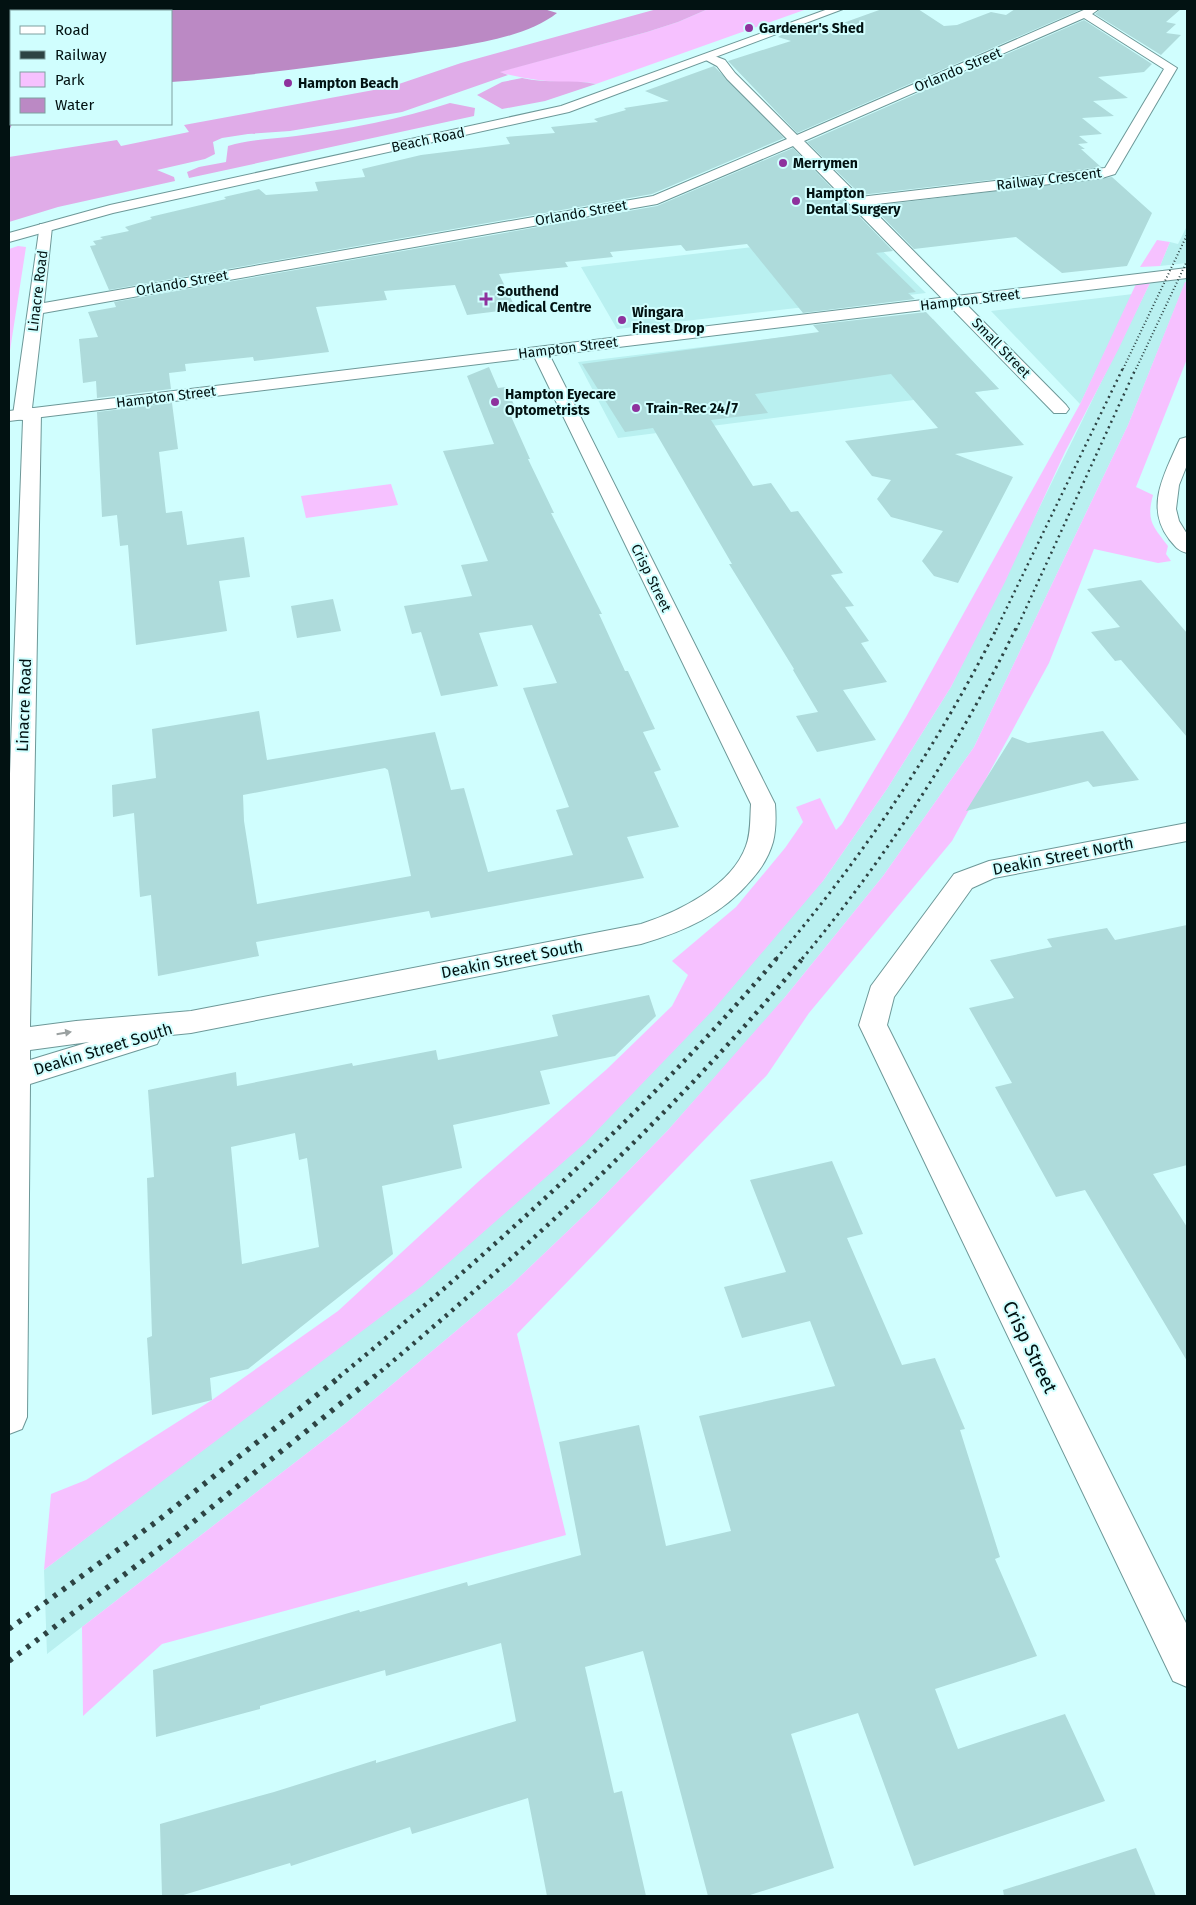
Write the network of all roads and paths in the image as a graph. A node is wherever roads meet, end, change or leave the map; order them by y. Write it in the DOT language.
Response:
graph roads {
  1 [pos="838,9"];
  2 [pos="1090,11"];
  3 [pos="702,59"];
  4 [pos="795,140"];
  5 [pos="857,202"];
  6 [pos="45,227"];
  7 [pos="9,238"];
  8 [pos="1187,273"];
  9 [pos="956,301"];
  10 [pos="36,309"];
  11 [pos="540,352"];
  12 [pos="1060,409"];
  13 [pos="21,415"];
  14 [pos="1187,443"];
  15 [pos="1187,547"];
  16 [pos="763,804"];
  17 [pos="1187,832"];
  18 [pos="191,1022"];
  19 [pos="873,1026"];
  20 [pos="16,1041"];
  21 [pos="15,1077"];
  22 [pos="9,1417"];
  23 [pos="1187,1667"];
  1 -- 3 [label="street, Beach Road"];
  2 -- 4 [label="street, Orlando Street"];
  2 -- 5 [label="street, Railway Crescent"];
  3 -- 4 [label="street, Small Street"];
  3 -- 6 [label="street, Beach Road"];
  4 -- 5 [label="street, Small Street"];
  4 -- 10 [label="street, Orlando Street"];
  5 -- 9 [label="street, Small Street"];
  6 -- 7 [label="street, Beach Road"];
  6 -- 10 [label="street, Linacre Road"];
  8 -- 9 [label="street, Hampton Street"];
  9 -- 11 [label="street, Hampton Street"];
  9 -- 12 [label="street, Small Street"];
  10 -- 13 [label="street, Linacre Road"];
  11 -- 13 [label="street, Hampton Street"];
  11 -- 16 [label="street, Crisp Street"];
  13 -- 20 [label="street, Linacre Road"];
  14 -- 15 [label="street"];
  16 -- 18 [label="street, Deakin Street South"];
  17 -- 19 [label="street, Deakin Street North"];
  20 -- 18 [label="street, Deakin Street South, one-way"];
  18 -- 21 [label="street, Deakin Street South"];
  19 -- 23 [label="street, Crisp Street"];
  20 -- 21 [label="street, Linacre Road"];
  21 -- 22 [label="street, Linacre Road"];
}
